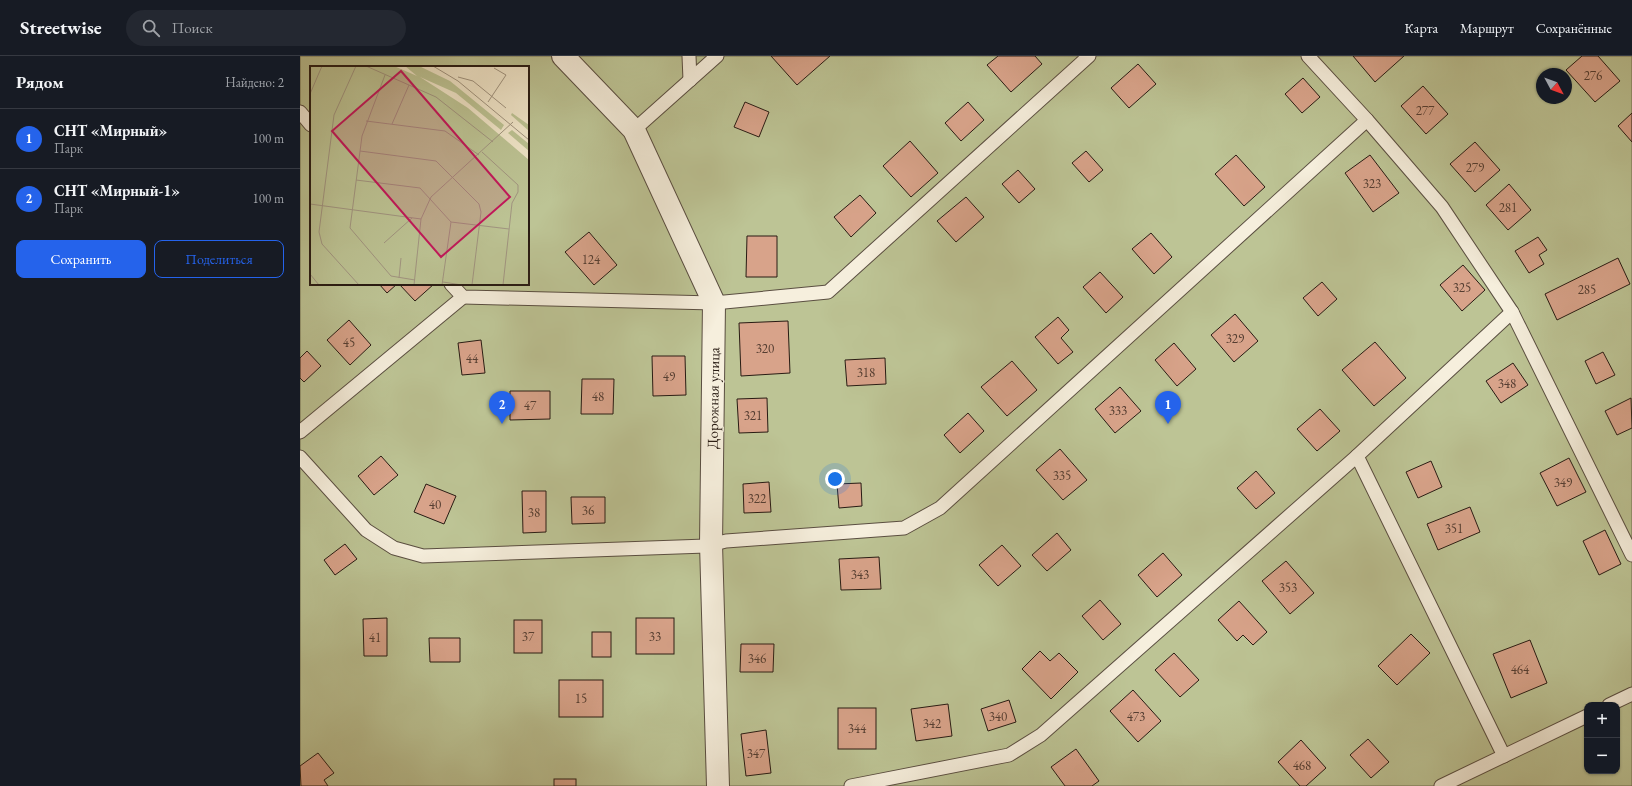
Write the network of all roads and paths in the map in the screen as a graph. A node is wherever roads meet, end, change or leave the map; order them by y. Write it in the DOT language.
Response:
graph roads {
  1 [pos="563,56"];
  2 [pos="689,56"];
  3 [pos="717,56"];
  4 [pos="1089,56"];
  5 [pos="1308,56"];
  6 [pos="690,80"];
  7 [pos="300,112"];
  8 [pos="1367,120"];
  9 [pos="310,124"];
  10 [pos="634,130"];
  11 [pos="452,285"];
  12 [pos="463,298"];
  13 [pos="714,303"];
  14 [pos="1512,312"];
  15 [pos="300,432"];
  16 [pos="1357,456"];
  17 [pos="300,457"];
  18 [pos="711,544"];
  19 [pos="1632,555"];
  20 [pos="1632,694"];
  21 [pos="1615,702"];
  22 [pos="1584,717"];
  23 [pos="1504,756"];
  24 [pos="718,786"];
  25 [pos="851,786"];
  26 [pos="1441,786"];
  1 -- 10 [label="street, Дорожная улица"];
  2 -- 6 [label="lane"];
  3 -- 6 [label="lane"];
  4 -- 13 [label="lane"];
  5 -- 8 [label="lane"];
  6 -- 10 [label="lane"];
  7 -- 9 [label="lane"];
  8 -- 14 [label="lane"];
  8 -- 18 [label="lane"];
  10 -- 13 [label="street, Дорожная улица"];
  11 -- 12 [label="lane"];
  12 -- 13 [label="lane"];
  12 -- 15 [label="lane"];
  13 -- 18 [label="street, Дорожная улица"];
  14 -- 16 [label="lane"];
  14 -- 19 [label="lane"];
  16 -- 23 [label="lane"];
  16 -- 25 [label="lane"];
  17 -- 18 [label="lane"];
  18 -- 24 [label="street, Дорожная улица"];
  20 -- 21 [label="lane"];
  22 -- 23 [label="lane"];
  23 -- 26 [label="lane"];
}
